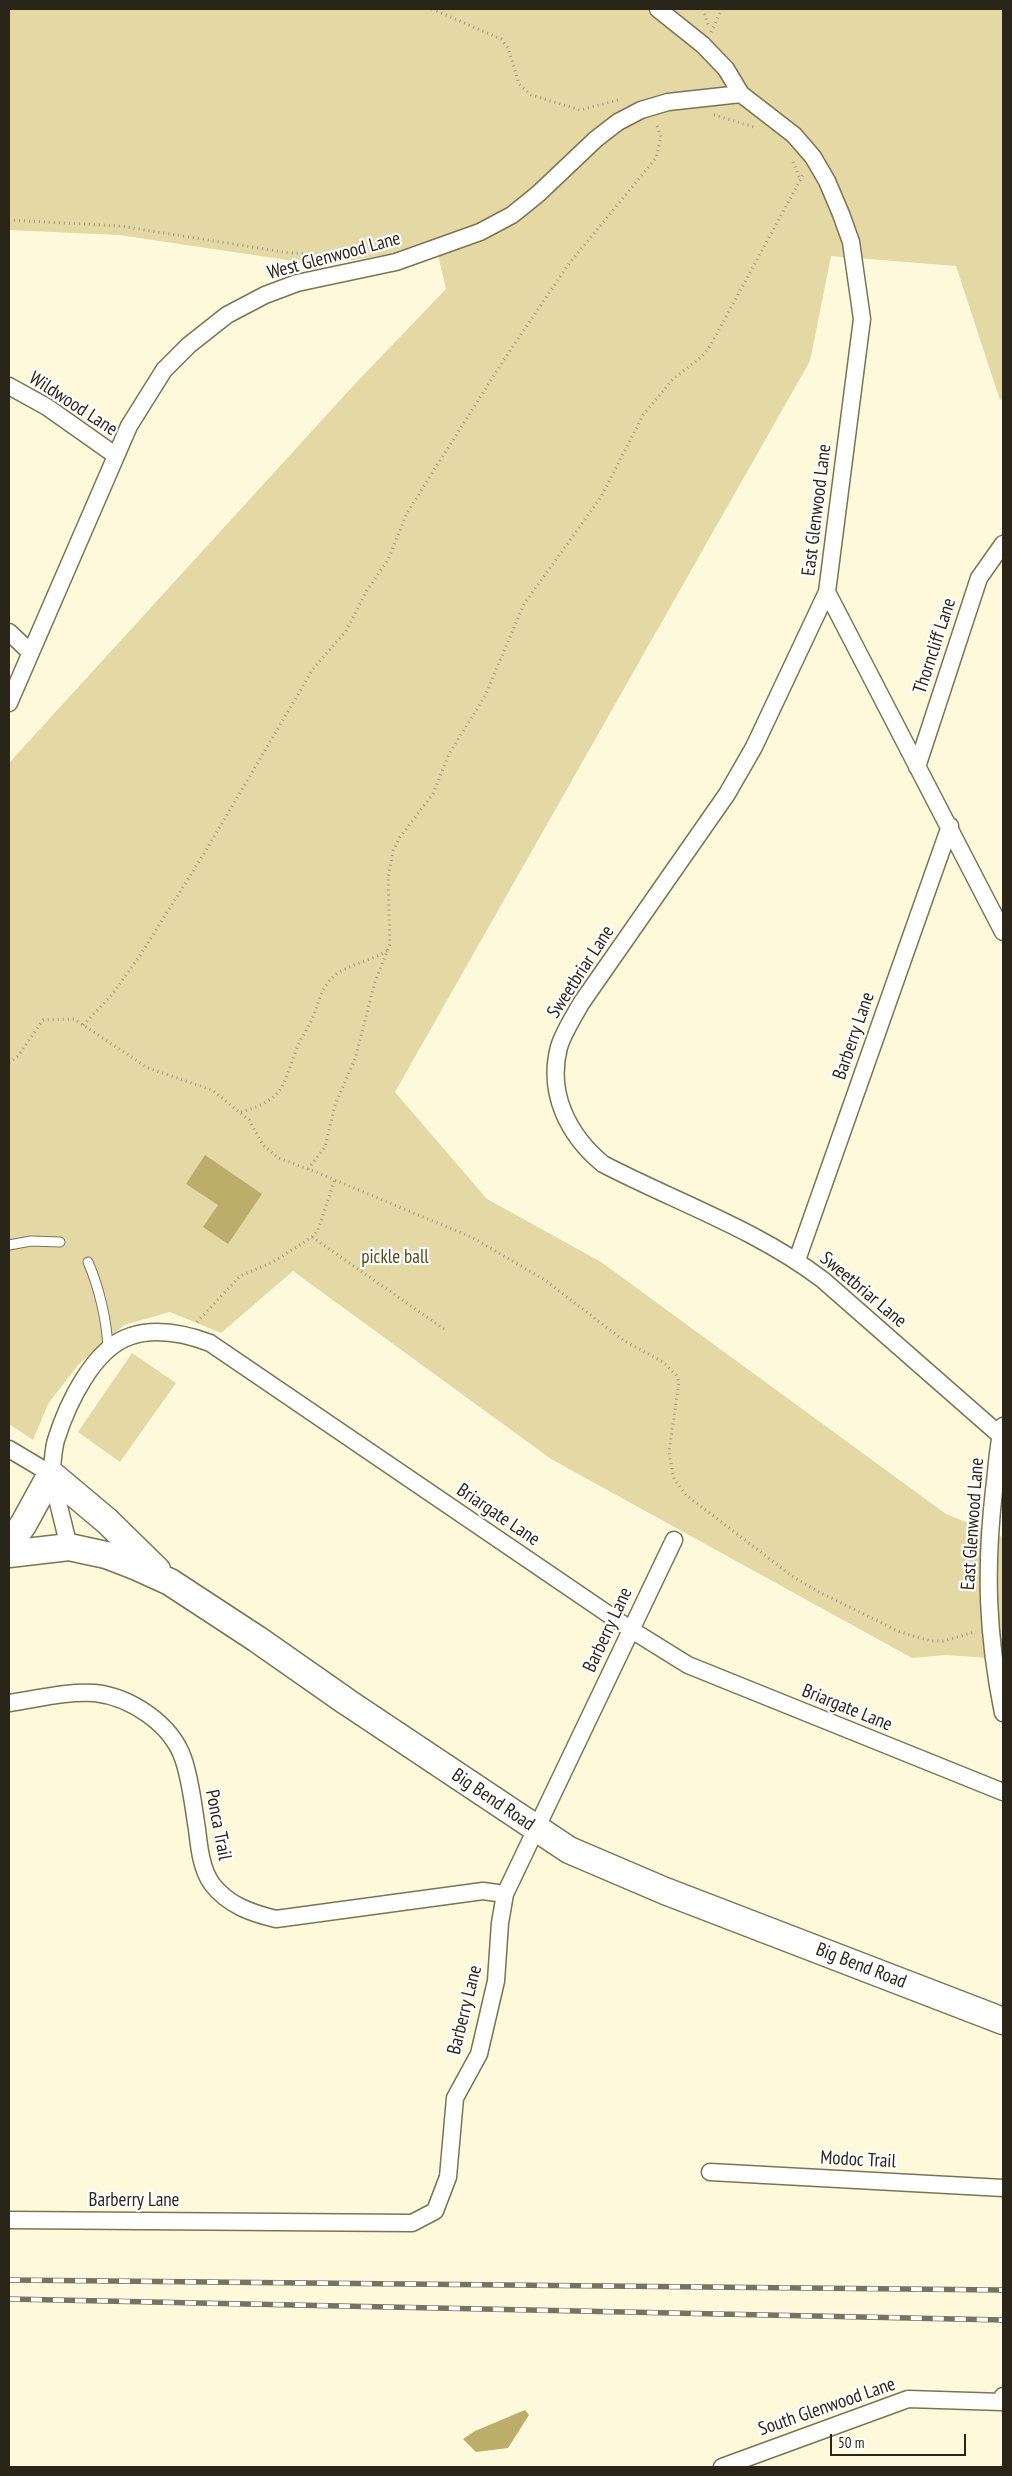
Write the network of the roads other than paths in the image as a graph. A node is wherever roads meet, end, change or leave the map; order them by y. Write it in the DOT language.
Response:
graph roads {
  1 [pos="658,9"];
  2 [pos="741,94"];
  3 [pos="9,386"];
  4 [pos="115,455"];
  5 [pos="1003,544"];
  6 [pos="827,592"];
  7 [pos="9,632"];
  8 [pos="30,652"];
  9 [pos="9,703"];
  10 [pos="917,767"];
  11 [pos="950,826"];
  12 [pos="1003,932"];
  13 [pos="60,1242"];
  14 [pos="9,1245"];
  15 [pos="797,1260"];
  16 [pos="88,1262"];
  17 [pos="108,1349"];
  18 [pos="1002,1431"];
  19 [pos="9,1449"];
  20 [pos="51,1474"];
  21 [pos="674,1540"];
  22 [pos="9,1544"];
  23 [pos="69,1547"];
  24 [pos="9,1554"];
  25 [pos="170,1582"];
  26 [pos="630,1630"];
  27 [pos="9,1702"];
  28 [pos="1003,1713"];
  29 [pos="1003,1792"];
  30 [pos="537,1829"];
  31 [pos="505,1894"];
  32 [pos="1003,2021"];
  33 [pos="710,2172"];
  34 [pos="1003,2188"];
  35 [pos="9,2220"];
  36 [pos="1003,2396"];
  37 [pos="722,2467"];
  1 -- 2 [label="street"];
  2 -- 4 [label="street, West Glenwood Lane"];
  2 -- 6 [label="street, East Glenwood Lane"];
  3 -- 4 [label="street, Wildwood Lane"];
  4 -- 8 [label="street, West Glenwood Lane"];
  5 -- 10 [label="street, Thorncliff Lane"];
  6 -- 10 [label="street, East Glenwood Lane"];
  6 -- 15 [label="street, Sweetbriar Lane"];
  7 -- 8 [label="street"];
  8 -- 9 [label="street, West Glenwood Lane"];
  10 -- 11 [label="street, East Glenwood Lane"];
  11 -- 12 [label="street, East Glenwood Lane"];
  11 -- 15 [label="street, Barberry Lane"];
  13 -- 14 [label="lane"];
  15 -- 18 [label="street, Sweetbriar Lane"];
  16 -- 17 [label="lane"];
  17 -- 20 [label="street, Briargate Lane"];
  17 -- 26 [label="street, Briargate Lane"];
  18 -- 28 [label="street, East Glenwood Lane"];
  19 -- 20 [label="street"];
  20 -- 22 [label="main road"];
  20 -- 23 [label="street"];
  20 -- 25 [label="main road"];
  21 -- 26 [label="street, Barberry Lane"];
  23 -- 24 [label="main road, Big Bend Road"];
  23 -- 25 [label="main road, Big Bend Road"];
  25 -- 30 [label="main road, Big Bend Road"];
  26 -- 29 [label="street, Briargate Lane"];
  26 -- 30 [label="street, Barberry Lane"];
  27 -- 31 [label="street, Ponca Trail"];
  30 -- 31 [label="street, Barberry Lane"];
  30 -- 32 [label="main road, Big Bend Road"];
  31 -- 35 [label="street, Barberry Lane"];
  33 -- 34 [label="street, Modoc Trail"];
  36 -- 37 [label="street, South Glenwood Lane"];
}
